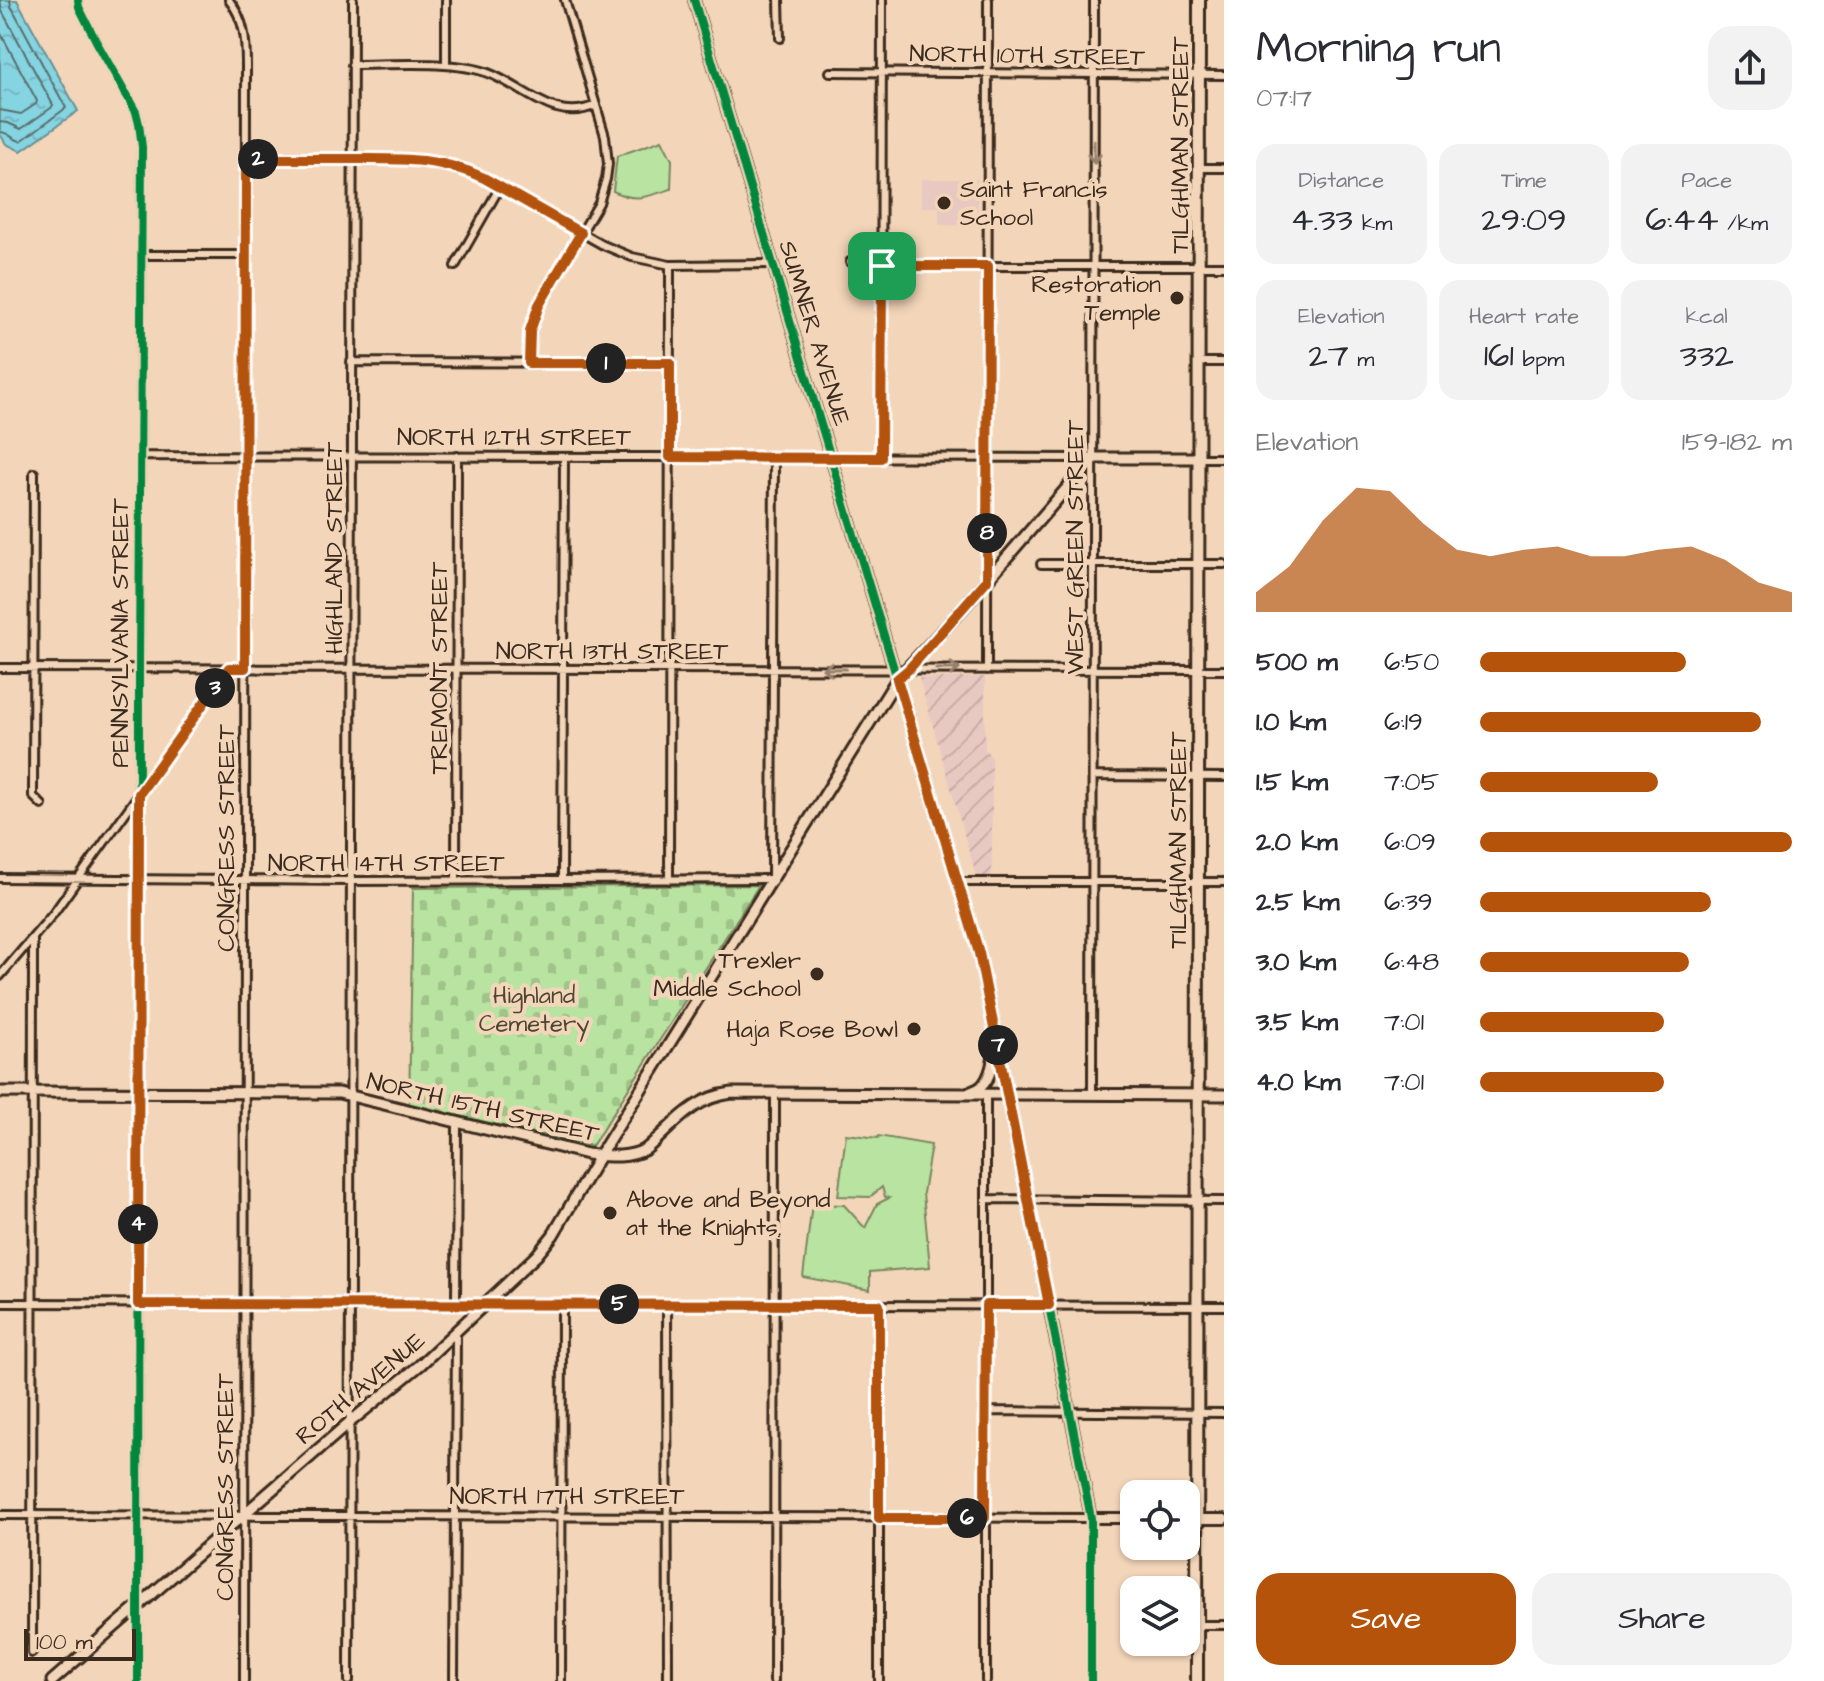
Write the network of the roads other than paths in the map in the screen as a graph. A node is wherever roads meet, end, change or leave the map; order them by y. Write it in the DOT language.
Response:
graph roads {
  1 [pos="78,0"];
  2 [pos="229,0"];
  3 [pos="353,0"];
  4 [pos="446,0"];
  5 [pos="565,0"];
  6 [pos="694,0"];
  7 [pos="779,0"];
  8 [pos="882,0"];
  9 [pos="988,0"];
  10 [pos="1094,0"];
  11 [pos="1199,0"];
  12 [pos="780,38"];
  13 [pos="352,65"];
  14 [pos="446,65"];
  15 [pos="830,72"];
  16 [pos="882,72"];
  17 [pos="988,74"];
  18 [pos="1094,74"];
  19 [pos="1200,75"];
  20 [pos="1224,75"];
  21 [pos="596,105"];
  22 [pos="246,159"];
  23 [pos="352,159"];
  24 [pos="1200,168"];
  25 [pos="1224,168"];
  26 [pos="500,187"];
  27 [pos="581,233"];
  28 [pos="141,255"];
  29 [pos="246,255"];
  30 [pos="850,262"];
  31 [pos="773,264"];
  32 [pos="670,265"];
  33 [pos="455,266"];
  34 [pos="882,266"];
  35 [pos="988,266"];
  36 [pos="1093,266"];
  37 [pos="1200,266"];
  38 [pos="1224,266"];
  39 [pos="351,362"];
  40 [pos="1200,362"];
  41 [pos="1224,362"];
  42 [pos="529,363"];
  43 [pos="670,363"];
  44 [pos="141,456"];
  45 [pos="245,456"];
  46 [pos="352,456"];
  47 [pos="457,456"];
  48 [pos="564,457"];
  49 [pos="670,457"];
  50 [pos="774,458"];
  51 [pos="831,458"];
  52 [pos="881,458"];
  53 [pos="987,458"];
  54 [pos="1093,458"];
  55 [pos="1199,458"];
  56 [pos="1224,458"];
  57 [pos="34,473"];
  58 [pos="1041,564"];
  59 [pos="1094,564"];
  60 [pos="1224,564"];
  61 [pos="1200,565"];
  62 [pos="987,580"];
  63 [pos="0,668"];
  64 [pos="32,668"];
  65 [pos="139,668"];
  66 [pos="229,668"];
  67 [pos="245,668"];
  68 [pos="352,668"];
  69 [pos="458,669"];
  70 [pos="562,669"];
  71 [pos="669,669"];
  72 [pos="773,669"];
  73 [pos="909,669"];
  74 [pos="987,670"];
  75 [pos="1093,670"];
  76 [pos="1199,670"];
  77 [pos="1224,670"];
  78 [pos="896,674"];
  79 [pos="1093,776"];
  80 [pos="1199,777"];
  81 [pos="1224,777"];
  82 [pos="139,794"];
  83 [pos="42,805"];
  84 [pos="0,878"];
  85 [pos="79,879"];
  86 [pos="772,879"];
  87 [pos="139,880"];
  88 [pos="456,880"];
  89 [pos="562,880"];
  90 [pos="669,880"];
  91 [pos="244,881"];
  92 [pos="350,881"];
  93 [pos="959,882"];
  94 [pos="1092,882"];
  95 [pos="1198,882"];
  96 [pos="1224,882"];
  97 [pos="33,939"];
  98 [pos="0,976"];
  99 [pos="996,1035"];
  100 [pos="0,1092"];
  101 [pos="32,1092"];
  102 [pos="138,1092"];
  103 [pos="244,1093"];
  104 [pos="775,1093"];
  105 [pos="968,1094"];
  106 [pos="986,1094"];
  107 [pos="1007,1094"];
  108 [pos="1092,1094"];
  109 [pos="1198,1095"];
  110 [pos="1224,1095"];
  111 [pos="349,1096"];
  112 [pos="457,1123"];
  113 [pos="600,1155"];
  114 [pos="986,1199"];
  115 [pos="1027,1199"];
  116 [pos="1198,1201"];
  117 [pos="1224,1201"];
  118 [pos="0,1303"];
  119 [pos="32,1303"];
  120 [pos="243,1303"];
  121 [pos="138,1304"];
  122 [pos="350,1304"];
  123 [pos="562,1304"];
  124 [pos="667,1304"];
  125 [pos="456,1305"];
  126 [pos="485,1305"];
  127 [pos="773,1305"];
  128 [pos="879,1305"];
  129 [pos="986,1305"];
  130 [pos="1049,1305"];
  131 [pos="1197,1306"];
  132 [pos="1224,1306"];
  133 [pos="456,1332"];
  134 [pos="986,1411"];
  135 [pos="1070,1412"];
  136 [pos="1196,1412"];
  137 [pos="1224,1413"];
  138 [pos="350,1422"];
  139 [pos="1193,1480"];
  140 [pos="0,1515"];
  141 [pos="32,1515"];
  142 [pos="243,1515"];
  143 [pos="350,1515"];
  144 [pos="137,1516"];
  145 [pos="455,1516"];
  146 [pos="562,1516"];
  147 [pos="668,1516"];
  148 [pos="773,1517"];
  149 [pos="879,1518"];
  150 [pos="985,1518"];
  151 [pos="1091,1518"];
  152 [pos="1120,1518"];
  153 [pos="1200,1519"];
  154 [pos="1224,1519"];
  155 [pos="138,1608"];
  156 [pos="1200,1625"];
  157 [pos="1224,1625"];
  158 [pos="32,1653"];
  159 [pos="1197,1656"];
  160 [pos="52,1681"];
  161 [pos="138,1681"];
  162 [pos="244,1681"];
  163 [pos="349,1681"];
  164 [pos="454,1681"];
  165 [pos="561,1681"];
  166 [pos="668,1681"];
  167 [pos="774,1681"];
  168 [pos="879,1681"];
  169 [pos="986,1681"];
  170 [pos="1091,1681"];
  171 [pos="1197,1681"];
  1 -- 28 [label="street, PENNSYLVANIA STREET"];
  2 -- 22 [label="street, CONGRESS STREET"];
  3 -- 13 [label="street, HIGHLAND STREET"];
  4 -- 14 [label="street"];
  5 -- 21 [label="street"];
  6 -- 31 [label="street, SUMNER AVENUE"];
  7 -- 12 [label="street"];
  8 -- 16 [label="street"];
  9 -- 17 [label="street"];
  10 -- 18 [label="street, WEST GREEN STREET"];
  11 -- 19 [label="main road, TILGHMAN STREET"];
  13 -- 14 [label="street"];
  13 -- 23 [label="street, HIGHLAND STREET"];
  14 -- 21 [label="street"];
  15 -- 16 [label="street, NORTH 10TH STREET"];
  16 -- 17 [label="street, NORTH 10TH STREET"];
  16 -- 34 [label="street"];
  17 -- 18 [label="street, NORTH 10TH STREET"];
  17 -- 35 [label="street"];
  18 -- 19 [label="street, NORTH 10TH STREET"];
  18 -- 36 [label="street, WEST GREEN STREET, one-way"];
  19 -- 20 [label="street, NORTH 10TH STREET"];
  19 -- 24 [label="main road, TILGHMAN STREET"];
  21 -- 27 [label="street"];
  22 -- 23 [label="street"];
  22 -- 29 [label="street, CONGRESS STREET"];
  23 -- 26 [label="street"];
  23 -- 39 [label="street, HIGHLAND STREET"];
  24 -- 25 [label="street"];
  24 -- 37 [label="main road, TILGHMAN STREET"];
  26 -- 27 [label="street"];
  26 -- 33 [label="street"];
  27 -- 32 [label="street"];
  27 -- 42 [label="street"];
  28 -- 29 [label="street"];
  28 -- 44 [label="street, PENNSYLVANIA STREET"];
  29 -- 45 [label="street, CONGRESS STREET"];
  30 -- 34 [label="street"];
  31 -- 32 [label="street"];
  31 -- 51 [label="street, SUMNER AVENUE"];
  32 -- 43 [label="street"];
  34 -- 35 [label="street"];
  34 -- 52 [label="street"];
  35 -- 36 [label="street"];
  35 -- 53 [label="street"];
  36 -- 37 [label="street"];
  36 -- 54 [label="street, WEST GREEN STREET"];
  37 -- 38 [label="street"];
  37 -- 40 [label="main road, TILGHMAN STREET"];
  39 -- 42 [label="street"];
  39 -- 46 [label="street, HIGHLAND STREET"];
  40 -- 41 [label="street"];
  40 -- 55 [label="main road, TILGHMAN STREET"];
  42 -- 43 [label="street"];
  43 -- 49 [label="street"];
  44 -- 45 [label="street, NORTH 12TH STREET"];
  44 -- 65 [label="street, PENNSYLVANIA STREET"];
  45 -- 46 [label="street, NORTH 12TH STREET"];
  45 -- 67 [label="street, CONGRESS STREET"];
  46 -- 47 [label="street, NORTH 12TH STREET"];
  46 -- 68 [label="street, HIGHLAND STREET"];
  47 -- 48 [label="street, NORTH 12TH STREET"];
  47 -- 69 [label="street, TREMONT STREET"];
  48 -- 49 [label="street, NORTH 12TH STREET"];
  48 -- 70 [label="street"];
  49 -- 50 [label="street, NORTH 12TH STREET"];
  49 -- 71 [label="street"];
  50 -- 51 [label="street, NORTH 12TH STREET"];
  50 -- 72 [label="street"];
  51 -- 52 [label="street, NORTH 12TH STREET"];
  51 -- 78 [label="street, SUMNER AVENUE"];
  52 -- 53 [label="street, NORTH 12TH STREET"];
  53 -- 54 [label="street, NORTH 12TH STREET"];
  53 -- 62 [label="street"];
  54 -- 55 [label="main road, NORTH 12TH STREET"];
  54 -- 59 [label="street, WEST GREEN STREET"];
  54 -- 62 [label="main road, ROTH AVENUE"];
  55 -- 56 [label="street, NORTH 12TH STREET"];
  55 -- 61 [label="main road, TILGHMAN STREET"];
  57 -- 64 [label="street"];
  58 -- 59 [label="street"];
  59 -- 61 [label="street"];
  59 -- 75 [label="street, WEST GREEN STREET"];
  60 -- 61 [label="street"];
  61 -- 76 [label="main road, TILGHMAN STREET"];
  62 -- 73 [label="main road, ROTH AVENUE"];
  62 -- 74 [label="street"];
  63 -- 64 [label="street, NORTH 13TH STREET"];
  64 -- 65 [label="street, NORTH 13TH STREET"];
  64 -- 83 [label="street"];
  65 -- 66 [label="street, NORTH 13TH STREET"];
  65 -- 82 [label="street, PENNSYLVANIA STREET"];
  66 -- 67 [label="street, NORTH 13TH STREET"];
  66 -- 82 [label="street"];
  67 -- 68 [label="street, NORTH 13TH STREET"];
  67 -- 91 [label="street, CONGRESS STREET"];
  68 -- 69 [label="street, NORTH 13TH STREET"];
  68 -- 92 [label="street, HIGHLAND STREET"];
  69 -- 70 [label="street, NORTH 13TH STREET"];
  69 -- 88 [label="street, TREMONT STREET"];
  70 -- 71 [label="street, NORTH 13TH STREET"];
  70 -- 89 [label="street"];
  71 -- 72 [label="street, NORTH 13TH STREET"];
  71 -- 90 [label="street"];
  78 -- 72 [label="street, NORTH 13TH STREET, one-way"];
  72 -- 86 [label="street"];
  73 -- 74 [label="street, one-way"];
  73 -- 78 [label="main road, ROTH AVENUE"];
  74 -- 75 [label="street"];
  75 -- 76 [label="street"];
  75 -- 79 [label="street, WEST GREEN STREET"];
  76 -- 77 [label="street"];
  76 -- 80 [label="main road, TILGHMAN STREET"];
  78 -- 86 [label="main road, ROTH AVENUE"];
  78 -- 93 [label="street, SUMNER AVENUE"];
  79 -- 80 [label="street"];
  79 -- 94 [label="street, WEST GREEN STREET"];
  80 -- 81 [label="street"];
  80 -- 95 [label="main road, TILGHMAN STREET"];
  82 -- 85 [label="street"];
  82 -- 87 [label="street, PENNSYLVANIA STREET"];
  84 -- 85 [label="street, NORTH 14TH STREET"];
  85 -- 87 [label="street, NORTH 14TH STREET"];
  85 -- 97 [label="street"];
  86 -- 90 [label="street, NORTH 14TH STREET"];
  86 -- 113 [label="main road, ROTH AVENUE"];
  87 -- 91 [label="street, NORTH 14TH STREET"];
  87 -- 102 [label="street, PENNSYLVANIA STREET"];
  88 -- 89 [label="street, NORTH 14TH STREET"];
  88 -- 92 [label="street, NORTH 14TH STREET"];
  89 -- 90 [label="street, NORTH 14TH STREET"];
  91 -- 92 [label="street, NORTH 14TH STREET"];
  91 -- 103 [label="street, CONGRESS STREET"];
  92 -- 111 [label="street, HIGHLAND STREET"];
  93 -- 94 [label="street"];
  93 -- 99 [label="street, SUMNER AVENUE"];
  94 -- 95 [label="street"];
  94 -- 108 [label="street, WEST GREEN STREET"];
  95 -- 96 [label="street"];
  95 -- 109 [label="main road, TILGHMAN STREET"];
  97 -- 98 [label="street"];
  97 -- 101 [label="street"];
  99 -- 105 [label="main road"];
  99 -- 107 [label="street, SUMNER AVENUE"];
  100 -- 101 [label="main road, NORTH 15TH STREET"];
  101 -- 102 [label="main road, NORTH 15TH STREET"];
  101 -- 119 [label="street"];
  102 -- 103 [label="main road, NORTH 15TH STREET"];
  102 -- 121 [label="street, PENNSYLVANIA STREET"];
  103 -- 111 [label="main road, NORTH 15TH STREET"];
  103 -- 120 [label="street, CONGRESS STREET"];
  104 -- 105 [label="main road, NORTH 15TH STREET"];
  104 -- 113 [label="main road, NORTH 15TH STREET"];
  104 -- 127 [label="street"];
  105 -- 106 [label="main road, NORTH 15TH STREET"];
  106 -- 107 [label="main road, NORTH 15TH STREET"];
  106 -- 114 [label="street"];
  107 -- 108 [label="main road, NORTH 15TH STREET"];
  107 -- 115 [label="street, SUMNER AVENUE"];
  108 -- 109 [label="main road, NORTH 15TH STREET"];
  109 -- 110 [label="main road, NORTH 15TH STREET"];
  109 -- 116 [label="main road, TILGHMAN STREET"];
  111 -- 112 [label="main road, NORTH 15TH STREET"];
  111 -- 122 [label="street, HIGHLAND STREET"];
  112 -- 113 [label="main road, NORTH 15TH STREET"];
  112 -- 125 [label="street"];
  113 -- 126 [label="main road, ROTH AVENUE"];
  114 -- 115 [label="street"];
  114 -- 129 [label="street"];
  115 -- 116 [label="street"];
  115 -- 130 [label="street, SUMNER AVENUE"];
  116 -- 117 [label="street"];
  116 -- 131 [label="main road, TILGHMAN STREET"];
  118 -- 119 [label="street"];
  119 -- 121 [label="street"];
  119 -- 141 [label="street"];
  120 -- 121 [label="street"];
  120 -- 122 [label="street"];
  120 -- 142 [label="street, CONGRESS STREET"];
  121 -- 144 [label="street, PENNSYLVANIA STREET"];
  122 -- 125 [label="street"];
  122 -- 138 [label="street"];
  123 -- 124 [label="street"];
  123 -- 126 [label="street"];
  123 -- 146 [label="street"];
  124 -- 127 [label="street"];
  124 -- 147 [label="street"];
  125 -- 126 [label="street"];
  126 -- 133 [label="main road, ROTH AVENUE"];
  127 -- 128 [label="street"];
  127 -- 148 [label="street"];
  128 -- 129 [label="street"];
  128 -- 149 [label="street"];
  129 -- 130 [label="street"];
  129 -- 134 [label="street"];
  130 -- 131 [label="street"];
  130 -- 135 [label="street, SUMNER AVENUE"];
  131 -- 132 [label="street"];
  131 -- 136 [label="main road, TILGHMAN STREET"];
  133 -- 138 [label="main road, ROTH AVENUE"];
  133 -- 145 [label="street"];
  134 -- 135 [label="street"];
  134 -- 150 [label="street"];
  135 -- 136 [label="street"];
  135 -- 151 [label="street, SUMNER AVENUE"];
  136 -- 137 [label="street"];
  136 -- 139 [label="main road, TILGHMAN STREET"];
  138 -- 142 [label="main road, ROTH AVENUE"];
  138 -- 143 [label="street"];
  140 -- 141 [label="street, NORTH 17TH STREET"];
  141 -- 144 [label="street, NORTH 17TH STREET"];
  141 -- 158 [label="street"];
  142 -- 143 [label="street, NORTH 17TH STREET"];
  142 -- 144 [label="street, NORTH 17TH STREET"];
  142 -- 155 [label="main road, ROTH AVENUE"];
  142 -- 162 [label="street, CONGRESS STREET"];
  143 -- 145 [label="street, NORTH 17TH STREET"];
  143 -- 163 [label="street"];
  144 -- 155 [label="street, PENNSYLVANIA STREET"];
  145 -- 146 [label="street, NORTH 17TH STREET"];
  145 -- 164 [label="street"];
  146 -- 147 [label="street, NORTH 17TH STREET"];
  146 -- 165 [label="street"];
  147 -- 148 [label="street, NORTH 17TH STREET"];
  147 -- 166 [label="street"];
  148 -- 149 [label="street, NORTH 17TH STREET"];
  148 -- 167 [label="street"];
  149 -- 150 [label="street, NORTH 17TH STREET"];
  149 -- 168 [label="street"];
  150 -- 151 [label="street, NORTH 17TH STREET"];
  150 -- 169 [label="street"];
  151 -- 152 [label="street, NORTH 17TH STREET"];
  151 -- 170 [label="street"];
  153 -- 154 [label="street"];
  155 -- 160 [label="main road, ROTH AVENUE"];
  155 -- 161 [label="street, PENNSYLVANIA STREET"];
  156 -- 157 [label="street"];
  159 -- 171 [label="main road, TILGHMAN STREET"];
}
